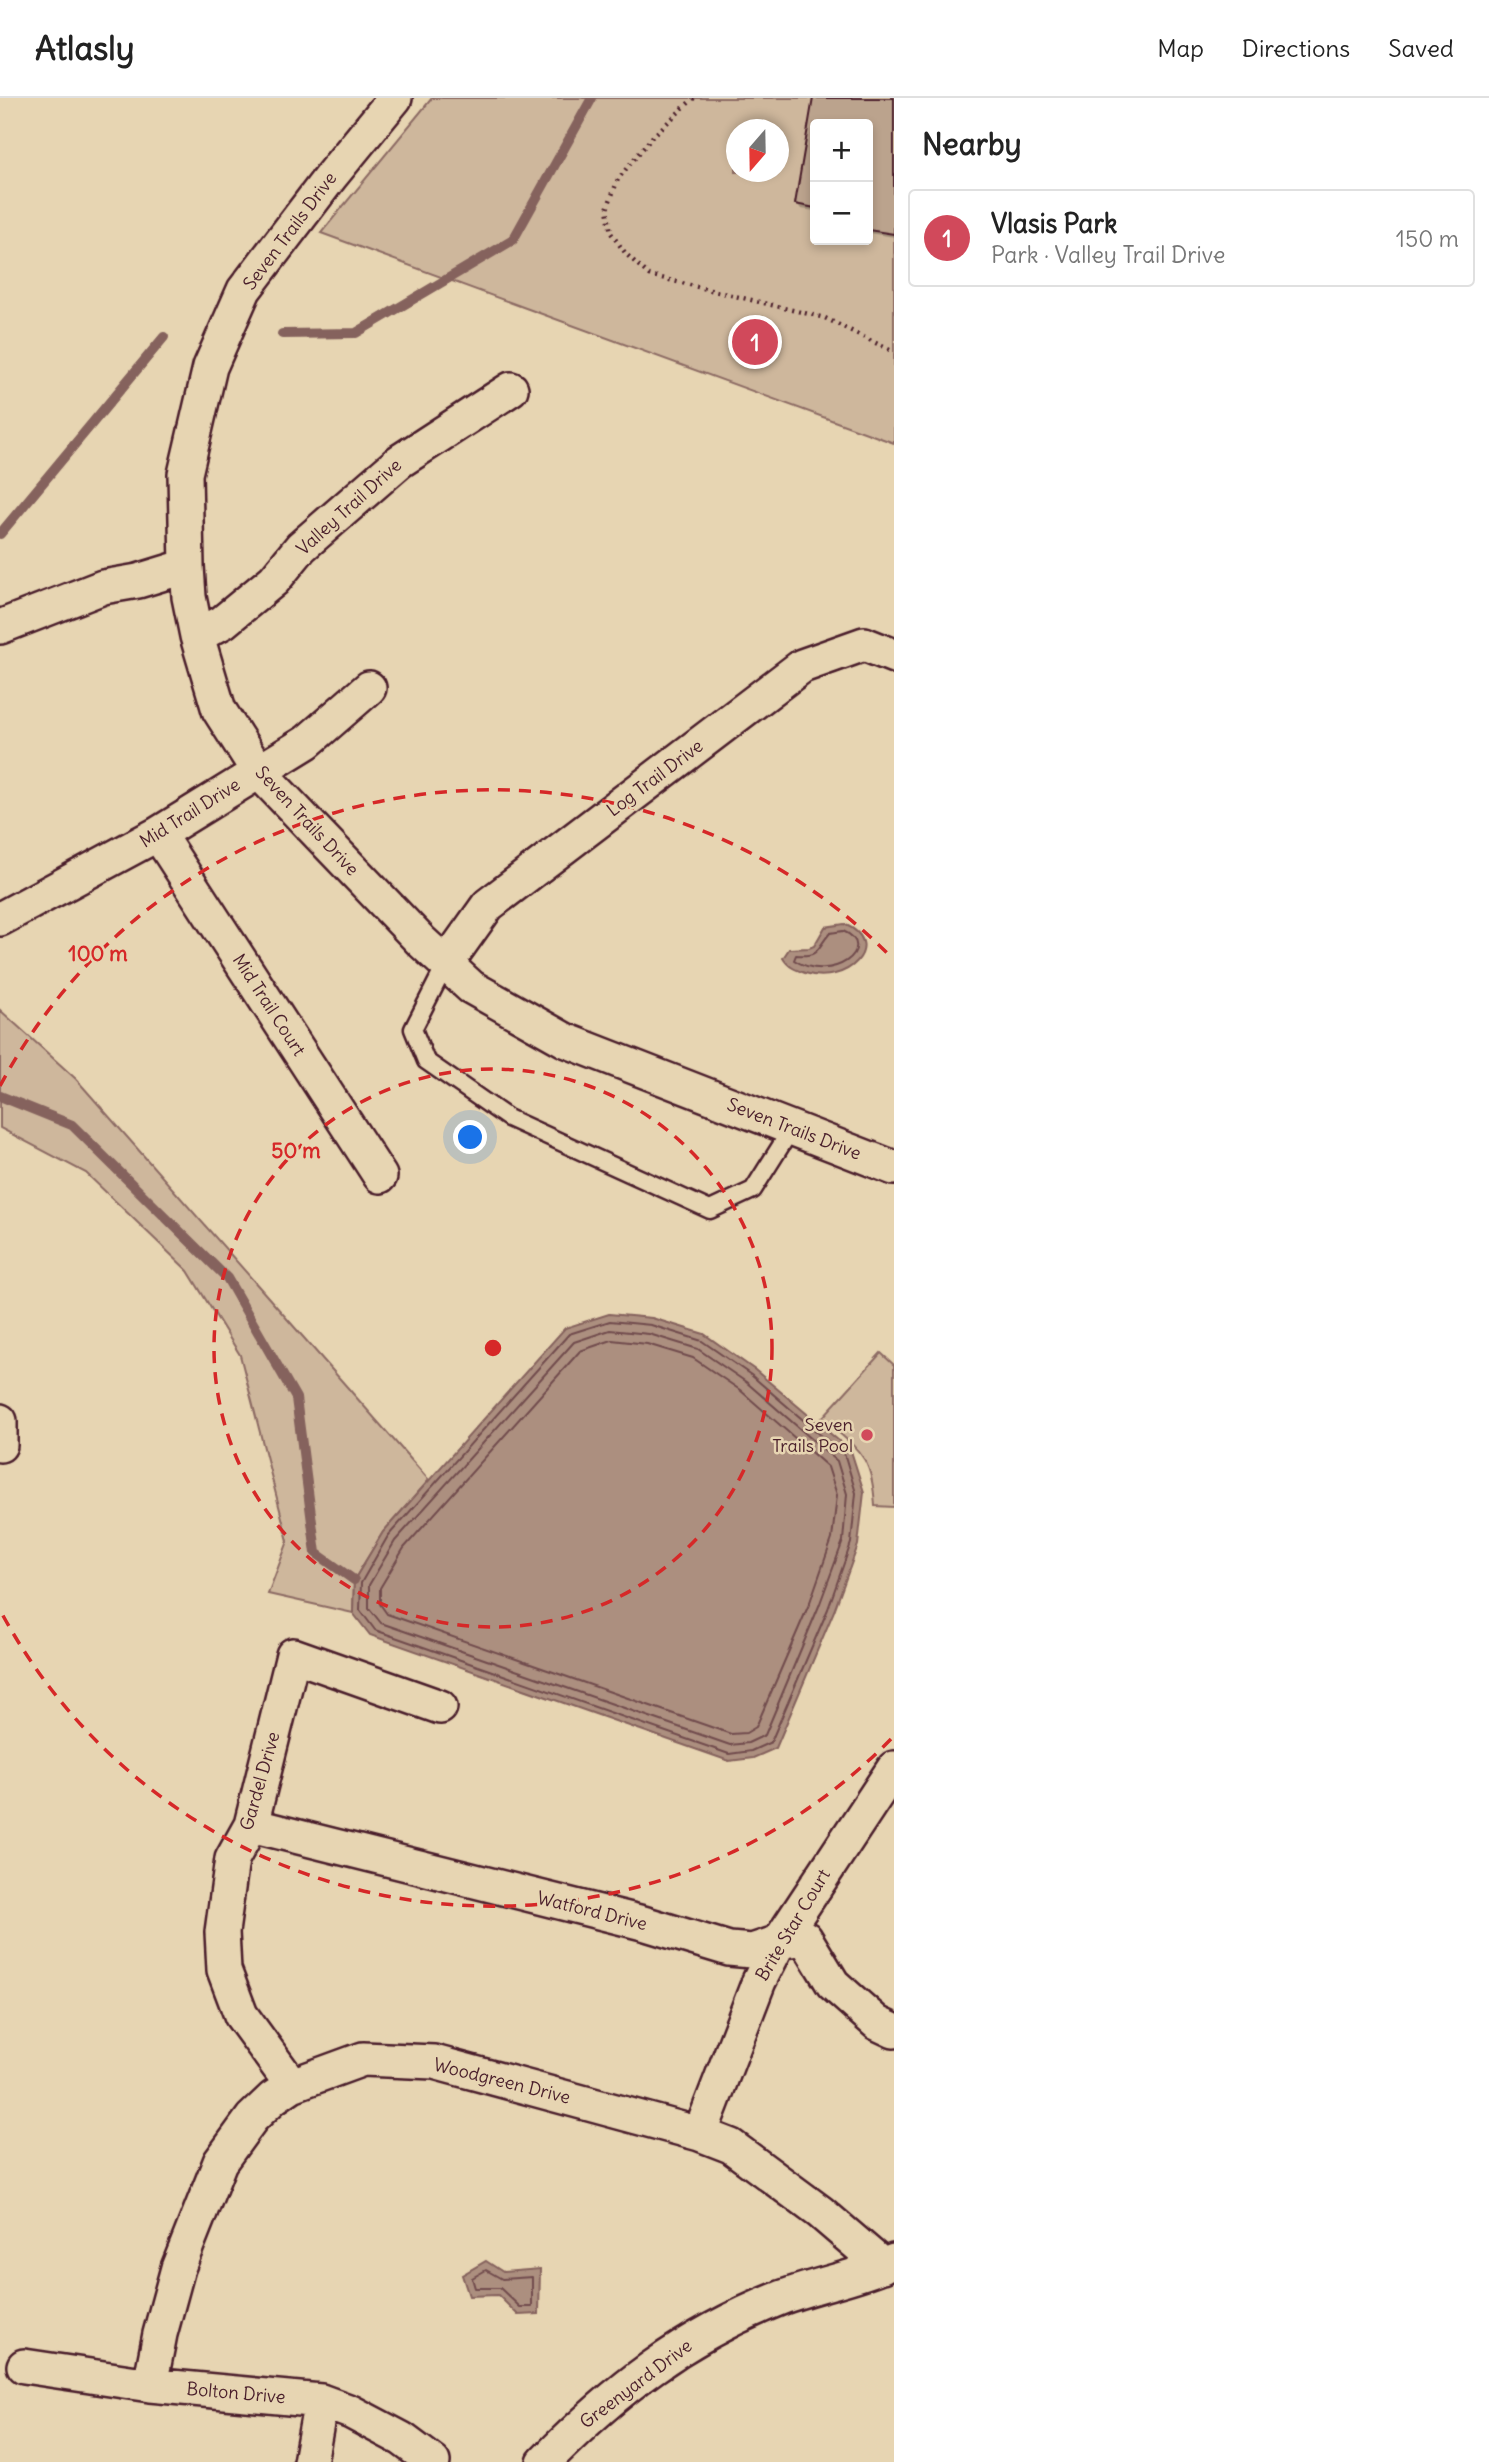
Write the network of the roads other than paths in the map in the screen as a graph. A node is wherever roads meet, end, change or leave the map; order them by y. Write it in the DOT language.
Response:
graph roads {
  1 [pos="395,98"];
  2 [pos="511,389"];
  3 [pos="187,566"];
  4 [pos="0,627"];
  5 [pos="197,636"];
  6 [pos="894,656"];
  7 [pos="369,688"];
  8 [pos="258,771"];
  9 [pos="158,834"];
  10 [pos="0,919"];
  11 [pos="446,964"];
  12 [pos="792,1128"];
  13 [pos="894,1168"];
  14 [pos="380,1176"];
  15 [pos="0,1421"];
  16 [pos="0,1445"];
  17 [pos="440,1707"];
  18 [pos="894,1768"];
  19 [pos="251,1825"];
  20 [pos="779,1942"];
  21 [pos="894,2031"];
  22 [pos="292,2085"];
  23 [pos="700,2134"];
  24 [pos="889,2263"];
  25 [pos="24,2367"];
  26 [pos="150,2385"];
  27 [pos="321,2402"];
  28 [pos="310,2462"];
  29 [pos="433,2462"];
  30 [pos="544,2462"];
  1 -- 3 [label="street, Seven Trails Drive"];
  2 -- 5 [label="street, Valley Trail Drive"];
  3 -- 4 [label="street"];
  3 -- 5 [label="street, Seven Trails Drive"];
  5 -- 8 [label="street, Seven Trails Drive"];
  6 -- 11 [label="street, Log Trail Drive"];
  7 -- 8 [label="street, Mid Trail Drive"];
  8 -- 9 [label="street, Mid Trail Drive"];
  8 -- 11 [label="street, Seven Trails Drive"];
  9 -- 10 [label="street, Mid Trail Drive"];
  9 -- 14 [label="street, Mid Trail Court"];
  11 -- 12 [label="street, Seven Trails Drive"];
  11 -- 12 [label="lane"];
  12 -- 13 [label="street, Seven Trails Drive"];
  15 -- 16 [label="street"];
  17 -- 19 [label="street, Gardel Drive"];
  18 -- 20 [label="street, Brite Star Court"];
  19 -- 20 [label="street, Watford Drive"];
  19 -- 22 [label="street, Gardel Drive"];
  20 -- 21 [label="street, Watford Drive"];
  20 -- 23 [label="street, Brite Star Court"];
  22 -- 23 [label="street, Woodgreen Drive"];
  22 -- 26 [label="street, Woodgreen Drive"];
  23 -- 24 [label="street, Woodgreen Drive"];
  24 -- 30 [label="street, Greenyard Drive"];
  25 -- 26 [label="street, Bolton Drive"];
  26 -- 27 [label="street, Bolton Drive"];
  27 -- 28 [label="street"];
  27 -- 29 [label="street, Bolton Drive"];
}
